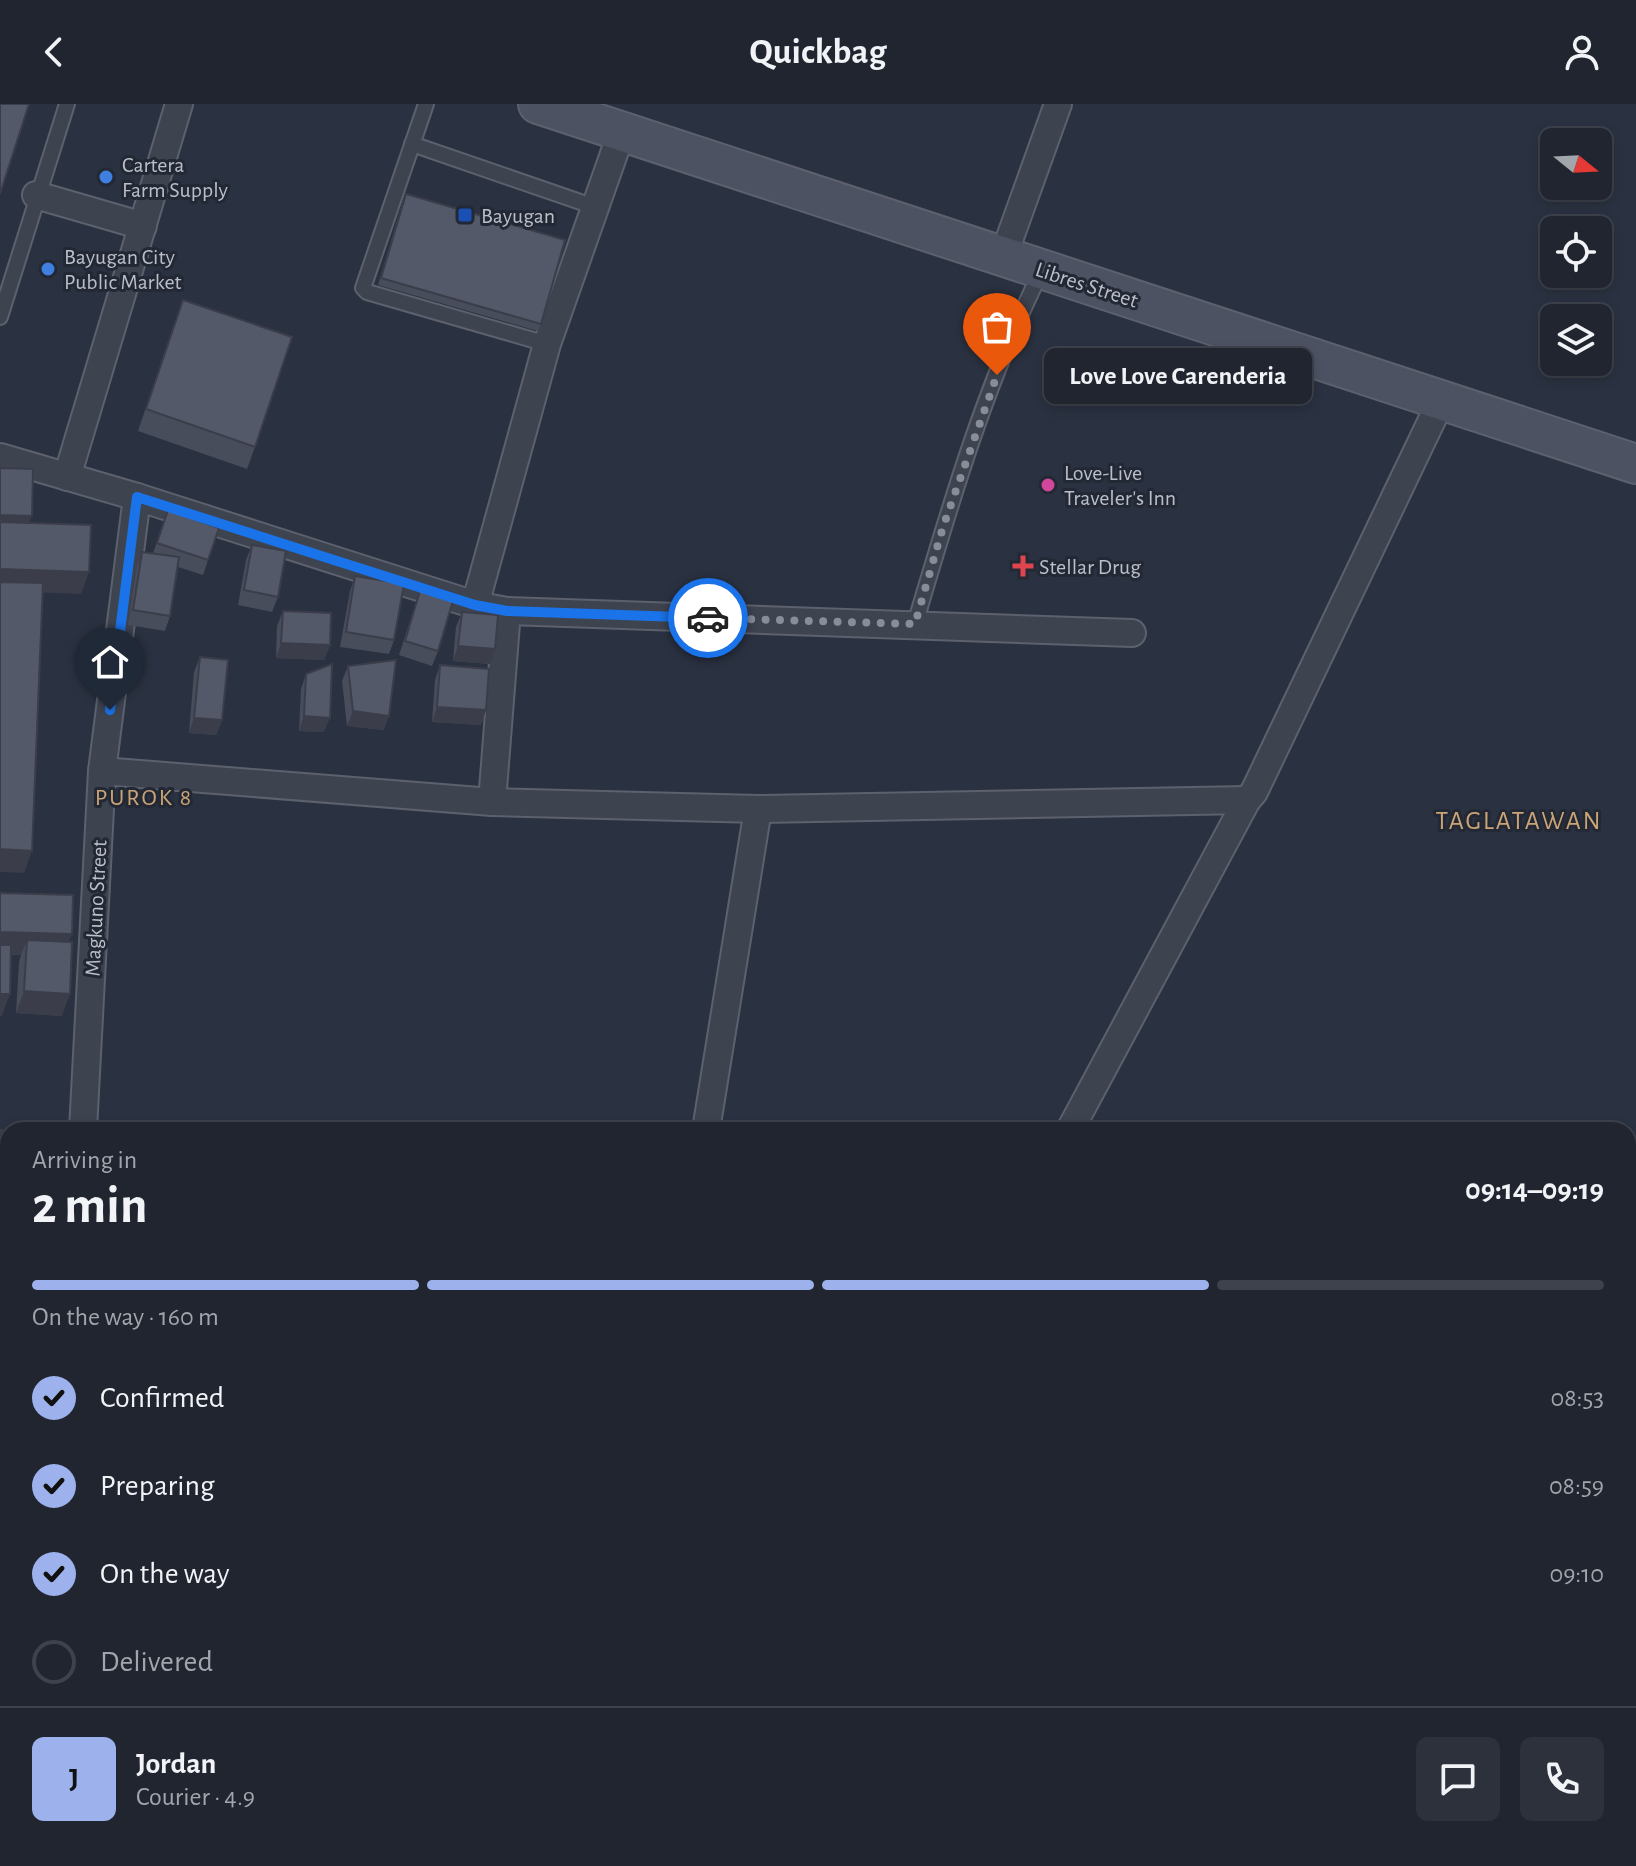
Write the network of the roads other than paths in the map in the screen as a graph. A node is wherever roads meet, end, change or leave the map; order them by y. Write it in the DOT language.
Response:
graph roads {
  1 [pos="67,104"];
  2 [pos="179,104"];
  3 [pos="426,104"];
  4 [pos="538,104"];
  5 [pos="1058,104"];
  6 [pos="622,131"];
  7 [pos="412,144"];
  8 [pos="36,195"];
  9 [pos="595,207"];
  10 [pos="143,226"];
  11 [pos="1003,257"];
  12 [pos="1042,269"];
  13 [pos="0,317"];
  14 [pos="547,344"];
  15 [pos="1441,401"];
  16 [pos="0,457"];
  17 [pos="1636,464"];
  18 [pos="67,477"];
  19 [pos="137,497"];
  20 [pos="475,605"];
  21 [pos="507,611"];
  22 [pos="915,624"];
  23 [pos="1132,633"];
  24 [pos="102,771"];
  25 [pos="1247,800"];
  26 [pos="492,802"];
  27 [pos="758,809"];
  28 [pos="83,1122"];
  29 [pos="707,1122"];
  30 [pos="1074,1122"];
  1 -- 8 [label="lane"];
  2 -- 10 [label="street"];
  3 -- 7 [label="lane"];
  4 -- 6 [label="main road, Libres Street"];
  5 -- 11 [label="street"];
  6 -- 9 [label="street"];
  6 -- 11 [label="main road, Libres Street"];
  7 -- 9 [label="lane"];
  7 -- 14 [label="lane"];
  8 -- 10 [label="street"];
  8 -- 13 [label="lane"];
  9 -- 14 [label="street"];
  10 -- 18 [label="street"];
  11 -- 12 [label="main road, Libres Street"];
  12 -- 15 [label="main road, Libres Street"];
  12 -- 22 [label="lane"];
  14 -- 20 [label="street"];
  15 -- 17 [label="main road, Libres Street"];
  15 -- 25 [label="street"];
  16 -- 18 [label="street"];
  18 -- 19 [label="street"];
  19 -- 20 [label="street"];
  19 -- 24 [label="street, Magkuno Street"];
  20 -- 21 [label="street"];
  21 -- 22 [label="street"];
  21 -- 26 [label="street"];
  22 -- 23 [label="street"];
  24 -- 26 [label="street"];
  24 -- 28 [label="street, Magkuno Street"];
  25 -- 27 [label="street"];
  25 -- 30 [label="street"];
  26 -- 27 [label="street"];
  27 -- 29 [label="street"];
}
